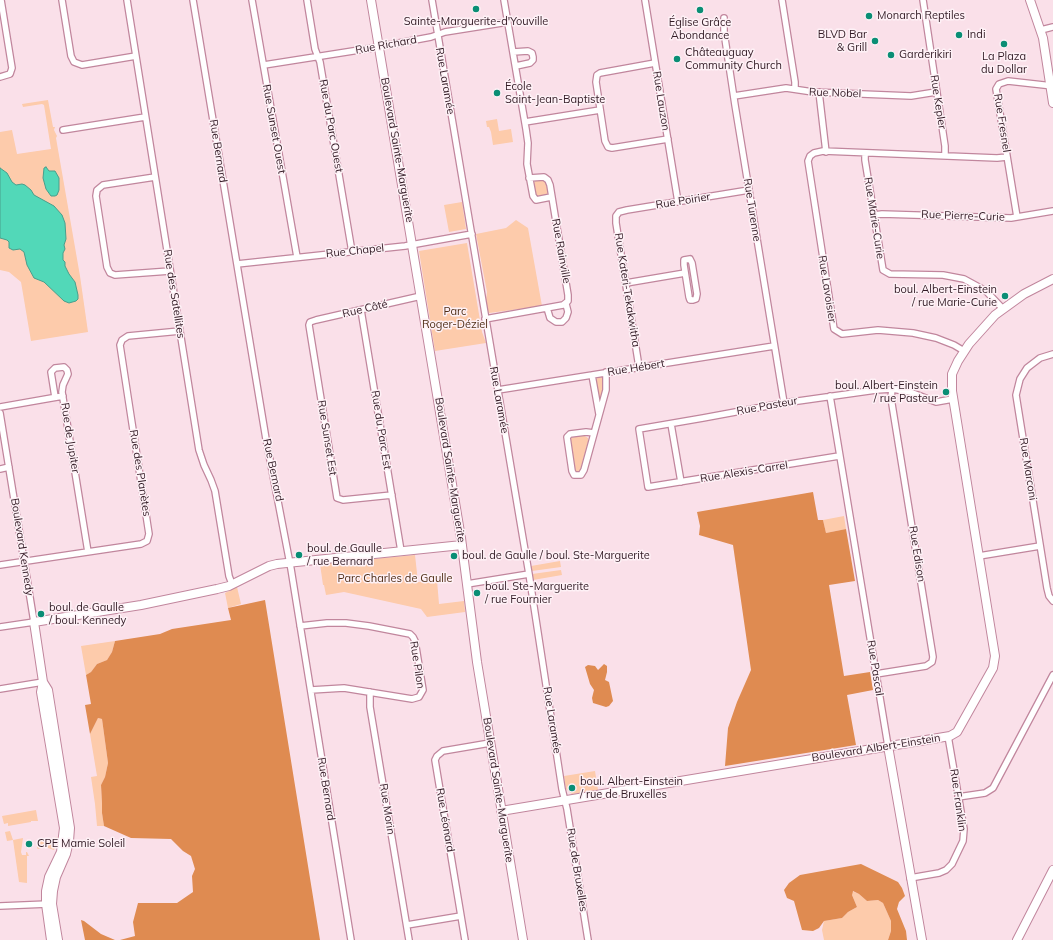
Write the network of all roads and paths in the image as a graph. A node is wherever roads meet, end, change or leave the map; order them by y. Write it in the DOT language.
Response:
graph roads {
  1 [pos="1,0"];
  2 [pos="62,0"];
  3 [pos="127,0"];
  4 [pos="193,0"];
  5 [pos="252,0"];
  6 [pos="307,0"];
  7 [pos="371,0"];
  8 [pos="432,0"];
  9 [pos="504,0"];
  10 [pos="645,0"];
  11 [pos="782,0"];
  12 [pos="922,0"];
  13 [pos="1030,0"];
  14 [pos="724,18"];
  15 [pos="508,22"];
  16 [pos="1053,27"];
  17 [pos="1041,30"];
  18 [pos="438,35"];
  19 [pos="379,46"];
  20 [pos="513,52"];
  21 [pos="136,56"];
  22 [pos="318,56"];
  23 [pos="655,63"];
  24 [pos="264,65"];
  25 [pos="516,66"];
  26 [pos="0,77"];
  27 [pos="1052,86"];
  28 [pos="795,89"];
  29 [pos="819,92"];
  30 [pos="936,92"];
  31 [pos="734,96"];
  32 [pos="1053,103"];
  33 [pos="600,110"];
  34 [pos="145,117"];
  35 [pos="525,122"];
  36 [pos="63,130"];
  37 [pos="668,139"];
  38 [pos="826,152"];
  39 [pos="865,154"];
  40 [pos="945,156"];
  41 [pos="1007,157"];
  42 [pos="155,177"];
  43 [pos="530,178"];
  44 [pos="749,190"];
  45 [pos="552,197"];
  46 [pos="678,202"];
  47 [pos="1053,211"];
  48 [pos="618,214"];
  49 [pos="874,215"];
  50 [pos="1017,217"];
  51 [pos="472,234"];
  52 [pos="412,244"];
  53 [pos="352,252"];
  54 [pos="297,257"];
  55 [pos="237,264"];
  56 [pos="170,271"];
  57 [pos="685,273"];
  58 [pos="1053,279"];
  59 [pos="626,283"];
  60 [pos="421,296"];
  61 [pos="566,304"];
  62 [pos="547,308"];
  63 [pos="1003,309"];
  64 [pos="361,310"];
  65 [pos="486,319"];
  66 [pos="309,324"];
  67 [pos="180,331"];
  68 [pos="774,346"];
  69 [pos="964,351"];
  70 [pos="1053,354"];
  71 [pos="639,367"];
  72 [pos="606,372"];
  73 [pos="592,375"];
  74 [pos="892,389"];
  75 [pos="498,390"];
  76 [pos="63,396"];
  77 [pos="830,396"];
  78 [pos="55,398"];
  79 [pos="953,399"];
  80 [pos="784,403"];
  81 [pos="0,407"];
  82 [pos="0,413"];
  83 [pos="599,415"];
  84 [pos="672,424"];
  85 [pos="594,433"];
  86 [pos="839,456"];
  87 [pos="9,467"];
  88 [pos="0,469"];
  89 [pos="681,482"];
  90 [pos="648,487"];
  91 [pos="392,495"];
  92 [pos="462,545"];
  93 [pos="1040,546"];
  94 [pos="401,551"];
  95 [pos="88,552"];
  96 [pos="979,556"];
  97 [pos="24,561"];
  98 [pos="290,562"];
  99 [pos="0,565"];
  100 [pos="529,574"];
  101 [pos="232,584"];
  102 [pos="467,584"];
  103 [pos="1053,600"];
  104 [pos="34,622"];
  105 [pos="300,626"];
  106 [pos="0,627"];
  107 [pos="876,674"];
  108 [pos="1053,675"];
  109 [pos="43,682"];
  110 [pos="0,689"];
  111 [pos="310,690"];
  112 [pos="370,692"];
  113 [pos="948,736"];
  114 [pos="490,744"];
  115 [pos="888,746"];
  116 [pos="958,797"];
  117 [pos="565,801"];
  118 [pos="502,811"];
  119 [pos="1053,870"];
  120 [pos="910,878"];
  121 [pos="49,904"];
  122 [pos="0,906"];
  123 [pos="461,916"];
  124 [pos="406,925"];
  125 [pos="51,940"];
  126 [pos="58,940"];
  127 [pos="351,940"];
  128 [pos="409,940"];
  129 [pos="465,940"];
  130 [pos="523,940"];
  131 [pos="588,940"];
  132 [pos="922,940"];
  133 [pos="1017,940"];
  1 -- 26 [label="street"];
  2 -- 21 [label="street"];
  3 -- 21 [label="street, Rue des Satellites"];
  4 -- 55 [label="street, Rue Bernard"];
  5 -- 24 [label="street, Rue Sunset Ouest"];
  6 -- 22 [label="street, Rue du Parc Ouest"];
  7 -- 19 [label="street, Boulevard Sainte-Marguerite"];
  8 -- 18 [label="street, Rue Laramée"];
  9 -- 15 [label="street"];
  10 -- 23 [label="street, Rue Lauzon"];
  11 -- 28 [label="street"];
  12 -- 30 [label="street, Rue Kepler"];
  13 -- 17 [label="street"];
  14 -- 31 [label="street, Rue Turenne"];
  15 -- 18 [label="street, Rue Richard"];
  15 -- 20 [label="street"];
  16 -- 17 [label="street"];
  17 -- 27 [label="street"];
  18 -- 19 [label="street, Rue Richard"];
  18 -- 51 [label="street, Rue Laramée"];
  19 -- 22 [label="street, Rue Richard"];
  19 -- 52 [label="street, Boulevard Sainte-Marguerite"];
  20 -- 25 [label="street"];
  20 -- 25 [label="street"];
  21 -- 34 [label="street, Rue des Satellites"];
  22 -- 24 [label="street, Rue Richard"];
  22 -- 53 [label="street, Rue du Parc Ouest"];
  23 -- 33 [label="street"];
  23 -- 37 [label="street, Rue Lauzon"];
  24 -- 54 [label="street, Rue Sunset Ouest"];
  25 -- 35 [label="street"];
  27 -- 32 [label="street"];
  27 -- 41 [label="street, Rue Fresnel"];
  28 -- 29 [label="street, Rue Nobel"];
  28 -- 31 [label="street, Rue Nobel"];
  29 -- 30 [label="street, Rue Nobel"];
  29 -- 38 [label="street"];
  30 -- 40 [label="street, Rue Kepler"];
  31 -- 44 [label="street, Rue Turenne"];
  33 -- 35 [label="street"];
  33 -- 37 [label="street"];
  34 -- 36 [label="street"];
  34 -- 42 [label="street, Rue des Satellites"];
  35 -- 43 [label="street"];
  37 -- 46 [label="street, Rue Lauzon"];
  38 -- 39 [label="street, Rue Lavoisier"];
  38 -- 69 [label="street, Rue Lavoisier"];
  39 -- 40 [label="street, Rue Lavoisier"];
  39 -- 49 [label="street, Rue Marie-Curie"];
  40 -- 41 [label="street, Rue Lavoisier"];
  41 -- 50 [label="street, Rue Fresnel"];
  42 -- 56 [label="street, Rue des Satellites"];
  42 -- 56 [label="street"];
  43 -- 45 [label="street, Rue Rainville"];
  43 -- 45 [label="street"];
  44 -- 46 [label="street, Rue Poirier"];
  44 -- 68 [label="street, Rue Turenne"];
  45 -- 61 [label="street, Rue Rainville"];
  46 -- 48 [label="street, Rue Poirier"];
  47 -- 50 [label="street, Rue Pierre-Curie"];
  48 -- 59 [label="street, Rue Kateri-Tekakwitha"];
  49 -- 50 [label="street, Rue Pierre-Curie"];
  49 -- 63 [label="street, Rue Marie-Curie"];
  51 -- 52 [label="street, Rue Chapel"];
  51 -- 65 [label="street, Rue Laramée"];
  52 -- 53 [label="street, Rue Chapel"];
  52 -- 60 [label="street, Boulevard Sainte-Marguerite"];
  53 -- 54 [label="street, Rue Chapel"];
  54 -- 55 [label="street, Rue Chapel"];
  55 -- 98 [label="street, Rue Bernard"];
  56 -- 67 [label="street, Rue des Satellites"];
  57 -- 57 [label="street"];
  57 -- 59 [label="street"];
  58 -- 63 [label="street, Boulevard Albert-Einstein"];
  59 -- 71 [label="street, Rue Kateri-Tekakwitha"];
  60 -- 64 [label="street, Rue Côté"];
  60 -- 92 [label="street, Boulevard Sainte-Marguerite"];
  61 -- 62 [label="street"];
  61 -- 62 [label="street, Rue Rainville"];
  62 -- 65 [label="street"];
  63 -- 69 [label="street, Boulevard Albert-Einstein"];
  64 -- 66 [label="street, Rue Côté"];
  64 -- 91 [label="street, Rue du Parc Est"];
  65 -- 75 [label="street, Rue Laramée"];
  66 -- 91 [label="street, Rue Sunset Est"];
  67 -- 95 [label="street, Rue des Planètes"];
  67 -- 101 [label="street, Rue des Satellites"];
  68 -- 71 [label="street, Rue Hébert"];
  68 -- 80 [label="street, Rue Turenne"];
  69 -- 79 [label="street, Boulevard Albert-Einstein"];
  70 -- 93 [label="street, Rue Marconi"];
  71 -- 72 [label="street, Rue Hébert"];
  72 -- 73 [label="street, Rue Hébert"];
  72 -- 83 [label="street"];
  73 -- 75 [label="street, Rue Hébert"];
  73 -- 83 [label="street"];
  74 -- 77 [label="street, Rue Pasteur"];
  74 -- 79 [label="street, Rue Pasteur"];
  74 -- 107 [label="street, Rue Edison"];
  75 -- 100 [label="street, Rue Laramée"];
  76 -- 78 [label="street"];
  76 -- 78 [label="street, Rue de Jupiter"];
  76 -- 95 [label="street, Rue de Jupiter"];
  77 -- 80 [label="street, Rue Pasteur"];
  77 -- 86 [label="street, Rue Pascal"];
  78 -- 81 [label="street"];
  79 -- 96 [label="street, Boulevard Albert-Einstein"];
  80 -- 84 [label="street, Rue Pasteur"];
  82 -- 87 [label="street, Boulevard Kennedy"];
  83 -- 85 [label="street"];
  84 -- 89 [label="street"];
  84 -- 90 [label="street, Rue Pasteur"];
  85 -- 85 [label="street"];
  86 -- 89 [label="street, Rue Alexis-Carrel"];
  86 -- 107 [label="street, Rue Pascal"];
  87 -- 88 [label="street"];
  87 -- 97 [label="street, Boulevard Kennedy"];
  89 -- 90 [label="street, Rue Alexis-Carrel"];
  91 -- 94 [label="street, Rue du Parc Est"];
  92 -- 94 [label="street"];
  92 -- 102 [label="street, Boulevard Sainte-Marguerite"];
  93 -- 96 [label="street"];
  93 -- 103 [label="street, Rue Marconi"];
  94 -- 98 [label="street"];
  95 -- 97 [label="street, Rue des Planètes"];
  96 -- 113 [label="street, Boulevard Albert-Einstein"];
  97 -- 99 [label="street, Rue des Planètes"];
  97 -- 104 [label="street, Boulevard Kennedy"];
  98 -- 101 [label="street"];
  98 -- 105 [label="street, Rue Bernard"];
  100 -- 102 [label="street"];
  100 -- 117 [label="street, Rue Laramée"];
  101 -- 104 [label="street"];
  102 -- 114 [label="street, Boulevard Sainte-Marguerite"];
  104 -- 106 [label="street"];
  104 -- 109 [label="street, Boulevard Kennedy"];
  105 -- 111 [label="street, Rue Bernard"];
  105 -- 112 [label="street, Rue Pilon"];
  107 -- 115 [label="street, Rue Pascal"];
  108 -- 116 [label="street"];
  109 -- 110 [label="street"];
  109 -- 121 [label="street, Boulevard Kennedy"];
  111 -- 112 [label="street, Rue Pilon"];
  111 -- 127 [label="street, Rue Bernard"];
  112 -- 124 [label="street, Rue Morin"];
  113 -- 115 [label="street, Boulevard Albert-Einstein"];
  113 -- 116 [label="street, Rue Franklin"];
  114 -- 118 [label="street, Boulevard Sainte-Marguerite"];
  114 -- 123 [label="street, Rue Léonard"];
  115 -- 117 [label="street, Boulevard Albert-Einstein"];
  115 -- 120 [label="street, Rue Pascal"];
  116 -- 120 [label="street, Rue Franklin"];
  117 -- 118 [label="street, Boulevard Albert-Einstein"];
  117 -- 131 [label="street, Rue de Bruxelles"];
  118 -- 130 [label="street, Boulevard Sainte-Marguerite"];
  119 -- 133 [label="street"];
  120 -- 132 [label="street, Rue Pascal"];
  121 -- 122 [label="street"];
  121 -- 125 [label="street, Boulevard Kennedy"];
  121 -- 126 [label="street, Boulevard Kennedy"];
  123 -- 124 [label="street"];
  123 -- 129 [label="street, Rue Léonard"];
  124 -- 128 [label="street, Rue Morin"];
}
